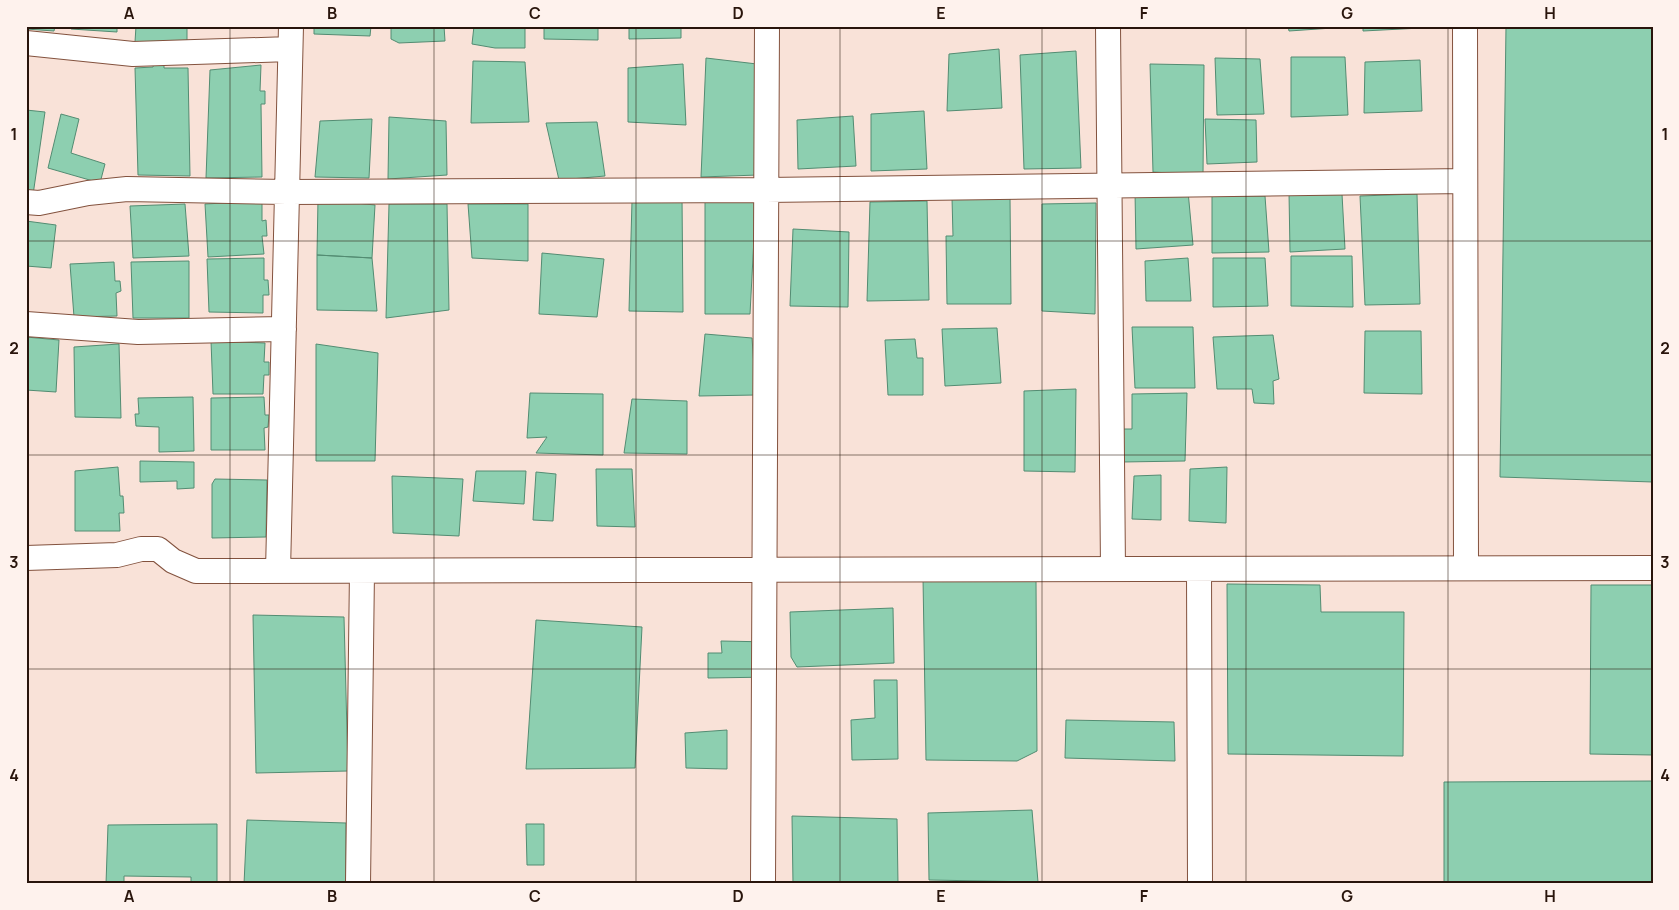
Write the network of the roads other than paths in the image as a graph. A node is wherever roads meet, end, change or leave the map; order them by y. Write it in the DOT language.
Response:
graph roads {
  1 [pos="291,26"];
  2 [pos="767,26"];
  3 [pos="1108,26"];
  4 [pos="1465,26"];
  5 [pos="26,43"];
  6 [pos="290,50"];
  7 [pos="1465,181"];
  8 [pos="1110,186"];
  9 [pos="766,190"];
  10 [pos="287,192"];
  11 [pos="26,202"];
  12 [pos="26,324"];
  13 [pos="284,329"];
  14 [pos="26,558"];
  15 [pos="1466,568"];
  16 [pos="1653,568"];
  17 [pos="1199,569"];
  18 [pos="764,570"];
  19 [pos="1113,570"];
  20 [pos="278,571"];
  21 [pos="362,571"];
  22 [pos="358,884"];
  23 [pos="763,884"];
  24 [pos="1200,884"];
  1 -- 6 [label="street"];
  2 -- 9 [label="street"];
  3 -- 8 [label="street"];
  4 -- 7 [label="street"];
  5 -- 6 [label="street"];
  6 -- 10 [label="street"];
  7 -- 8 [label="street"];
  7 -- 15 [label="street"];
  8 -- 9 [label="street"];
  8 -- 19 [label="street"];
  9 -- 10 [label="street"];
  9 -- 18 [label="street"];
  10 -- 11 [label="street"];
  10 -- 13 [label="street"];
  12 -- 13 [label="street"];
  13 -- 20 [label="street"];
  14 -- 20 [label="street"];
  15 -- 16 [label="street"];
  15 -- 17 [label="street"];
  17 -- 19 [label="street"];
  17 -- 24 [label="street"];
  18 -- 19 [label="street"];
  18 -- 21 [label="street"];
  18 -- 23 [label="street"];
  20 -- 21 [label="street"];
  21 -- 22 [label="street"];
}
